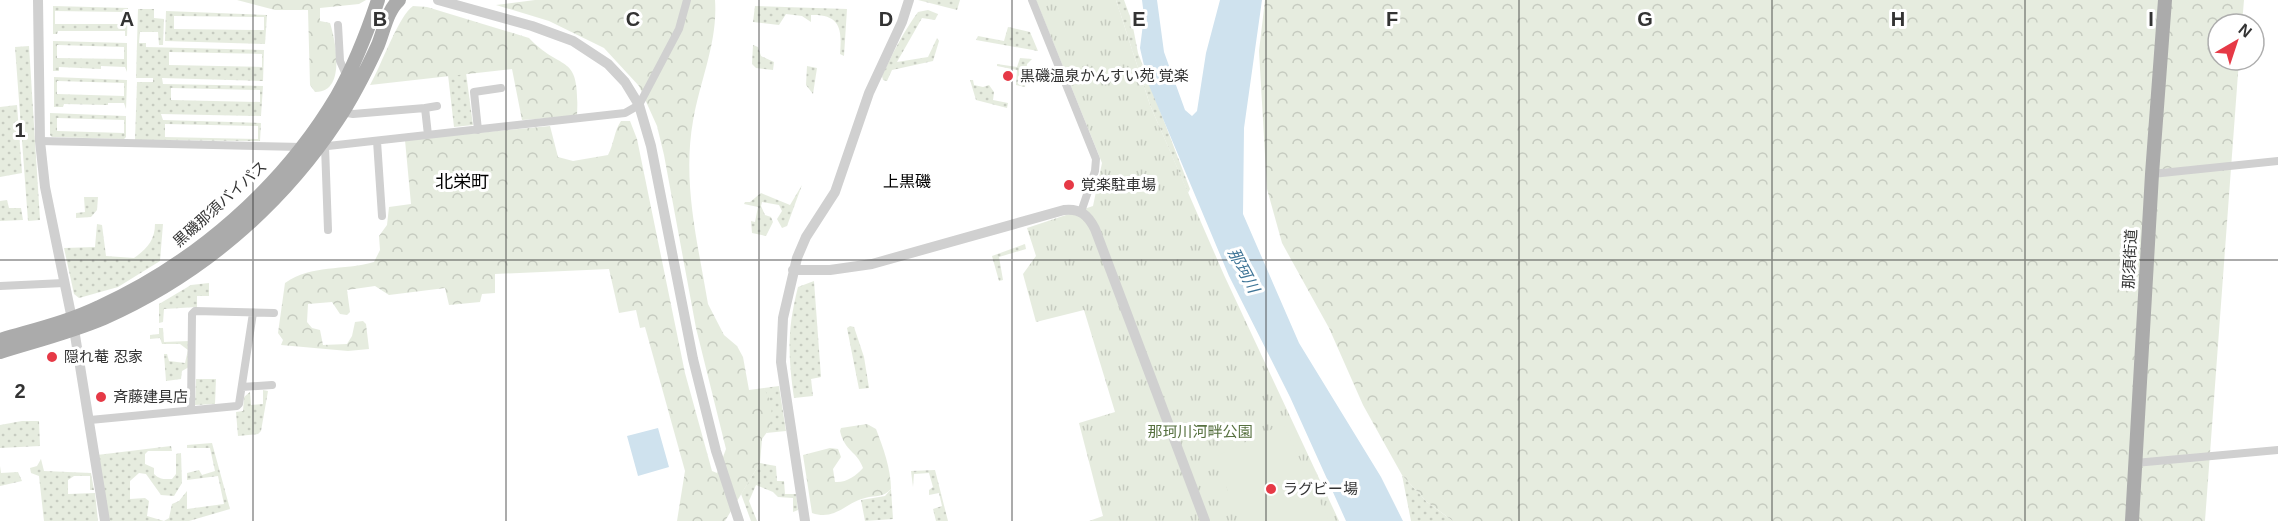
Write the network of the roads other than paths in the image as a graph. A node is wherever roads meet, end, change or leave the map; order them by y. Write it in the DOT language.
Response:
graph roads {
  1 [pos="38,0"];
  2 [pos="378,0"];
  3 [pos="399,0"];
  4 [pos="438,0"];
  5 [pos="687,0"];
  6 [pos="909,0"];
  7 [pos="1032,0"];
  8 [pos="2165,0"];
  9 [pos="338,25"];
  10 [pos="347,77"];
  11 [pos="501,88"];
  12 [pos="639,105"];
  13 [pos="437,106"];
  14 [pos="425,108"];
  15 [pos="342,112"];
  16 [pos="478,130"];
  17 [pos="428,135"];
  18 [pos="40,141"];
  19 [pos="377,141"];
  20 [pos="322,146"];
  21 [pos="302,147"];
  22 [pos="2278,161"];
  23 [pos="2152,174"];
  24 [pos="1081,212"];
  25 [pos="382,216"];
  26 [pos="328,230"];
  27 [pos="793,270"];
  28 [pos="64,283"];
  29 [pos="0,285"];
  30 [pos="254,313"];
  31 [pos="274,313"];
  32 [pos="73,324"];
  33 [pos="0,340"];
  34 [pos="0,352"];
  35 [pos="272,386"];
  36 [pos="242,387"];
  37 [pos="191,410"];
  38 [pos="90,420"];
  39 [pos="2278,450"];
  40 [pos="2135,463"];
  41 [pos="105,521"];
  42 [pos="739,521"];
  43 [pos="806,521"];
  44 [pos="1205,521"];
  45 [pos="2132,521"];
  1 -- 18 [label="street"];
  2 -- 10 [label="main road, 黒磯那須バイパス"];
  3 -- 15 [label="main road, 黒磯那須バイパス"];
  4 -- 12 [label="street"];
  5 -- 12 [label="street"];
  6 -- 27 [label="street"];
  7 -- 24 [label="street"];
  8 -- 23 [label="main road, 那須街道"];
  9 -- 10 [label="street"];
  10 -- 21 [label="main road, 黒磯那須バイパス"];
  11 -- 16 [label="street"];
  12 -- 16 [label="street"];
  12 -- 42 [label="street"];
  13 -- 14 [label="street"];
  14 -- 15 [label="street"];
  14 -- 17 [label="street"];
  15 -- 20 [label="main road, 黒磯那須バイパス"];
  16 -- 17 [label="street"];
  17 -- 19 [label="street"];
  18 -- 21 [label="street"];
  18 -- 28 [label="street"];
  19 -- 20 [label="street"];
  19 -- 25 [label="street"];
  20 -- 21 [label="street"];
  20 -- 26 [label="street"];
  20 -- 32 [label="main road, 黒磯那須バイパス"];
  21 -- 32 [label="main road, 黒磯那須バイパス"];
  22 -- 23 [label="street"];
  23 -- 40 [label="main road, 那須街道"];
  24 -- 27 [label="street"];
  24 -- 44 [label="street"];
  27 -- 43 [label="street"];
  28 -- 29 [label="street"];
  28 -- 32 [label="street"];
  30 -- 31 [label="street"];
  30 -- 36 [label="street"];
  30 -- 37 [label="street"];
  32 -- 33 [label="main road, 黒磯那須バイパス"];
  32 -- 34 [label="main road, 黒磯那須バイパス"];
  32 -- 38 [label="street"];
  35 -- 36 [label="street"];
  36 -- 37 [label="street"];
  37 -- 38 [label="street"];
  38 -- 41 [label="street"];
  39 -- 40 [label="street"];
  40 -- 45 [label="main road, 那須街道"];
}
